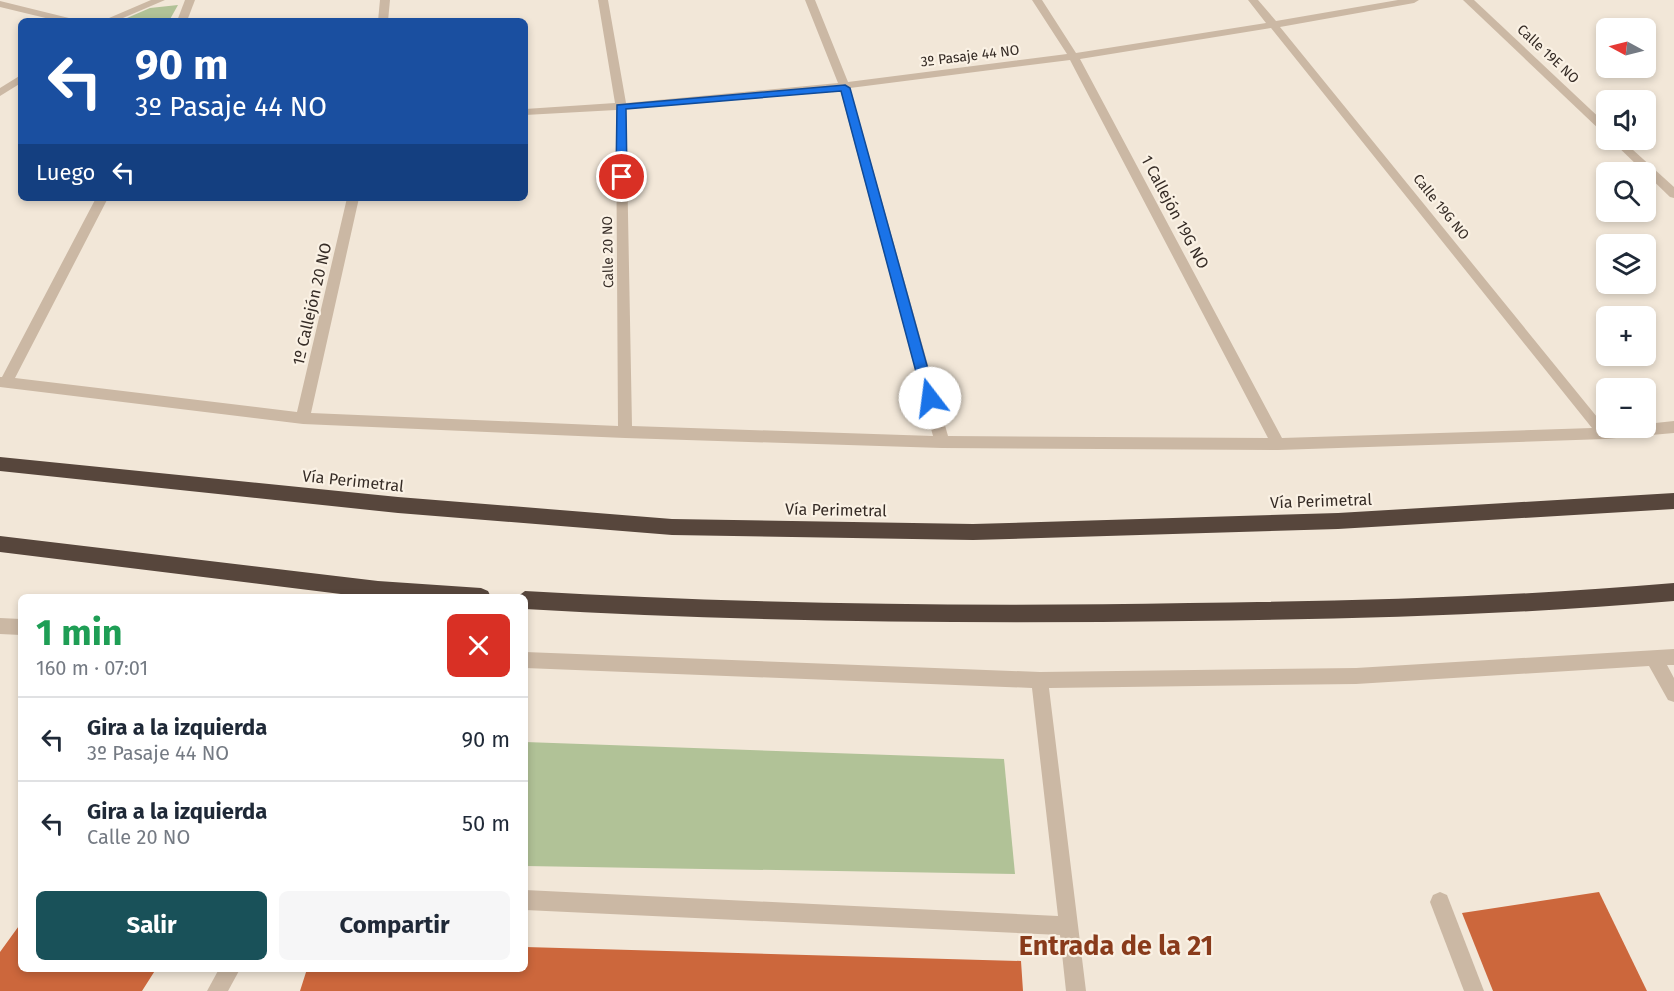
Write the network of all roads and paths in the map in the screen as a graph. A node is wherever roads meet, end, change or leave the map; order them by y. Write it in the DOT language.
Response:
graph roads {
  1 [pos="160,0"];
  2 [pos="190,0"];
  3 [pos="385,0"];
  4 [pos="603,0"];
  5 [pos="810,0"];
  6 [pos="1037,0"];
  7 [pos="1253,0"];
  8 [pos="1414,0"];
  9 [pos="1468,0"];
  10 [pos="0,4"];
  11 [pos="58,18"];
  12 [pos="115,18"];
  13 [pos="183,18"];
  14 [pos="383,18"];
  15 [pos="1274,26"];
  16 [pos="1074,58"];
  17 [pos="18,80"];
  18 [pos="845,88"];
  19 [pos="0,93"];
  20 [pos="621,107"];
  21 [pos="528,112"];
  22 [pos="1596,121"];
  23 [pos="1627,150"];
  24 [pos="1674,194"];
  25 [pos="100,201"];
  26 [pos="352,201"];
  27 [pos="3,383"];
  28 [pos="303,418"];
  29 [pos="1596,422"];
  30 [pos="1674,427"];
  31 [pos="1656,429"];
  32 [pos="625,432"];
  33 [pos="1596,433"];
  34 [pos="942,442"];
  35 [pos="1278,444"];
  36 [pos="0,464"];
  37 [pos="1674,501"];
  38 [pos="0,544"];
  39 [pos="1674,592"];
  40 [pos="437,594"];
  41 [pos="528,600"];
  42 [pos="0,626"];
  43 [pos="18,627"];
  44 [pos="1674,657"];
  45 [pos="1653,658"];
  46 [pos="528,660"];
  47 [pos="1040,681"];
  48 [pos="1674,694"];
  49 [pos="528,900"];
  50 [pos="1440,902"];
  51 [pos="1070,926"];
  52 [pos="228,972"];
  53 [pos="217,991"];
  54 [pos="1076,991"];
  55 [pos="1474,991"];
  1 -- 12 [label="street"];
  2 -- 13 [label="street"];
  3 -- 14 [label="street"];
  4 -- 20 [label="street, Calle 20 NO"];
  5 -- 18 [label="street"];
  6 -- 16 [label="street, 1 Callejón 19G NO"];
  7 -- 15 [label="street, Calle 19G NO"];
  8 -- 15 [label="street, 3º Pasaje 44 NO"];
  9 -- 22 [label="street, Calle 19E NO"];
  10 -- 11 [label="street"];
  15 -- 16 [label="street, 3º Pasaje 44 NO"];
  15 -- 29 [label="street, Calle 19G NO"];
  16 -- 18 [label="street, 3º Pasaje 44 NO"];
  16 -- 35 [label="street, 1 Callejón 19G NO"];
  17 -- 19 [label="street"];
  18 -- 20 [label="street, 3º Pasaje 44 NO"];
  18 -- 34 [label="street"];
  20 -- 21 [label="street, 3º Pasaje 44 NO"];
  20 -- 32 [label="street, Calle 20 NO"];
  23 -- 24 [label="street"];
  25 -- 27 [label="street"];
  26 -- 28 [label="street, 1º Callejón 20 NO"];
  27 -- 28 [label="street"];
  28 -- 32 [label="street"];
  30 -- 31 [label="street"];
  32 -- 34 [label="street"];
  33 -- 35 [label="street"];
  34 -- 35 [label="street"];
  36 -- 37 [label="highway, Vía Perimetral"];
  38 -- 40 [label="highway"];
  39 -- 41 [label="highway"];
  42 -- 43 [label="street"];
  44 -- 45 [label="street"];
  45 -- 47 [label="street"];
  45 -- 48 [label="street"];
  46 -- 47 [label="street"];
  47 -- 51 [label="street"];
  49 -- 51 [label="street"];
  50 -- 55 [label="street"];
  51 -- 54 [label="street"];
  52 -- 53 [label="street"];
}
